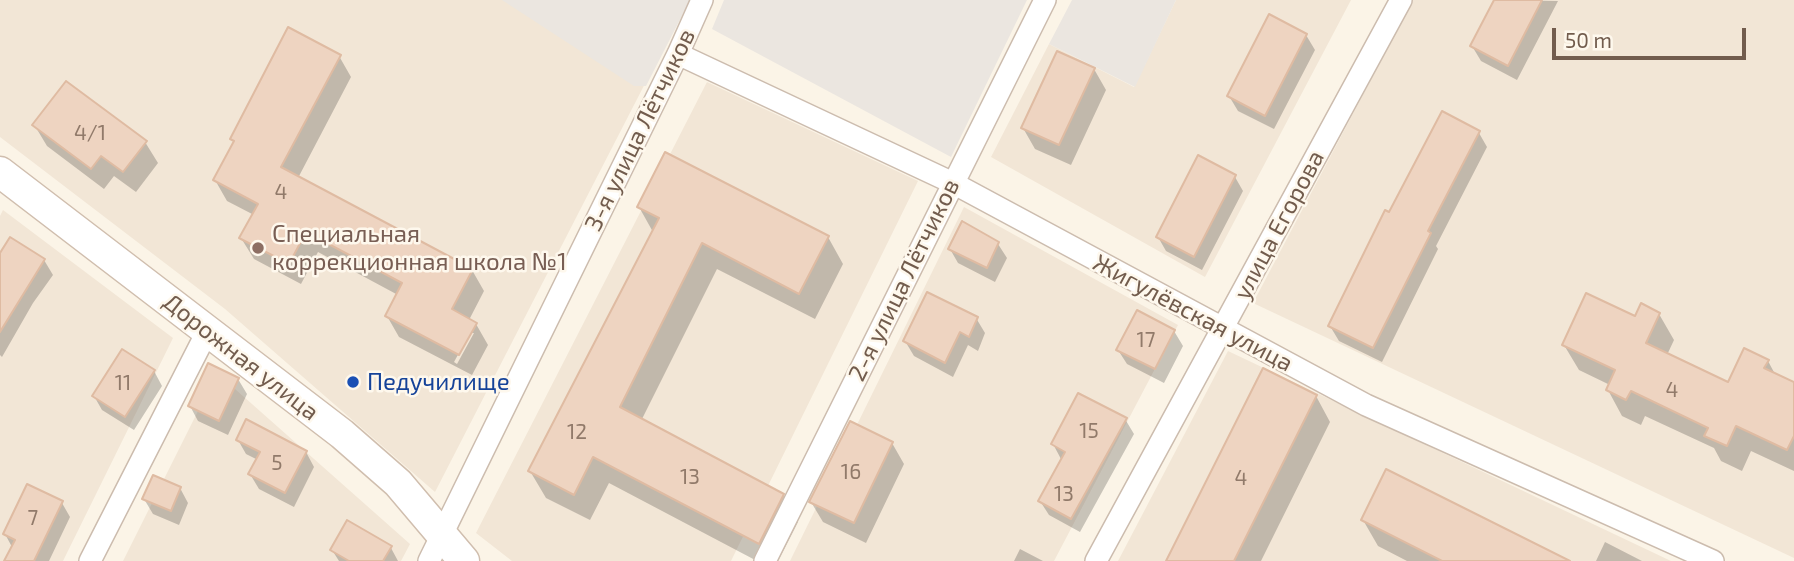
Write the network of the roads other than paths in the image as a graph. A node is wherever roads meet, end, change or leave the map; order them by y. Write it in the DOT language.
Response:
graph roads {
  1 [pos="702,0"];
  2 [pos="1045,0"];
  3 [pos="1401,0"];
  4 [pos="678,54"];
  5 [pos="0,173"];
  6 [pos="953,183"];
  7 [pos="208,330"];
  8 [pos="1223,330"];
  9 [pos="436,548"];
  10 [pos="90,561"];
  11 [pos="464,561"];
  12 [pos="765,561"];
  13 [pos="1096,561"];
  14 [pos="1713,561"];
  1 -- 4 [label="street, 3-я улица Лётчиков"];
  2 -- 6 [label="street, 2-я улица Лётчиков"];
  3 -- 8 [label="street, улица Егорова"];
  4 -- 6 [label="street, Жигулёвская улица"];
  4 -- 9 [label="street, 3-я улица Лётчиков"];
  5 -- 7 [label="main road, Дорожная улица"];
  6 -- 8 [label="street, Жигулёвская улица"];
  6 -- 12 [label="street, 2-я улица Лётчиков"];
  7 -- 9 [label="main road, Дорожная улица"];
  7 -- 10 [label="street"];
  8 -- 13 [label="street, улица Егорова"];
  8 -- 14 [label="street, Жигулёвская улица"];
  9 -- 11 [label="main road, Дорожная улица"];
}
